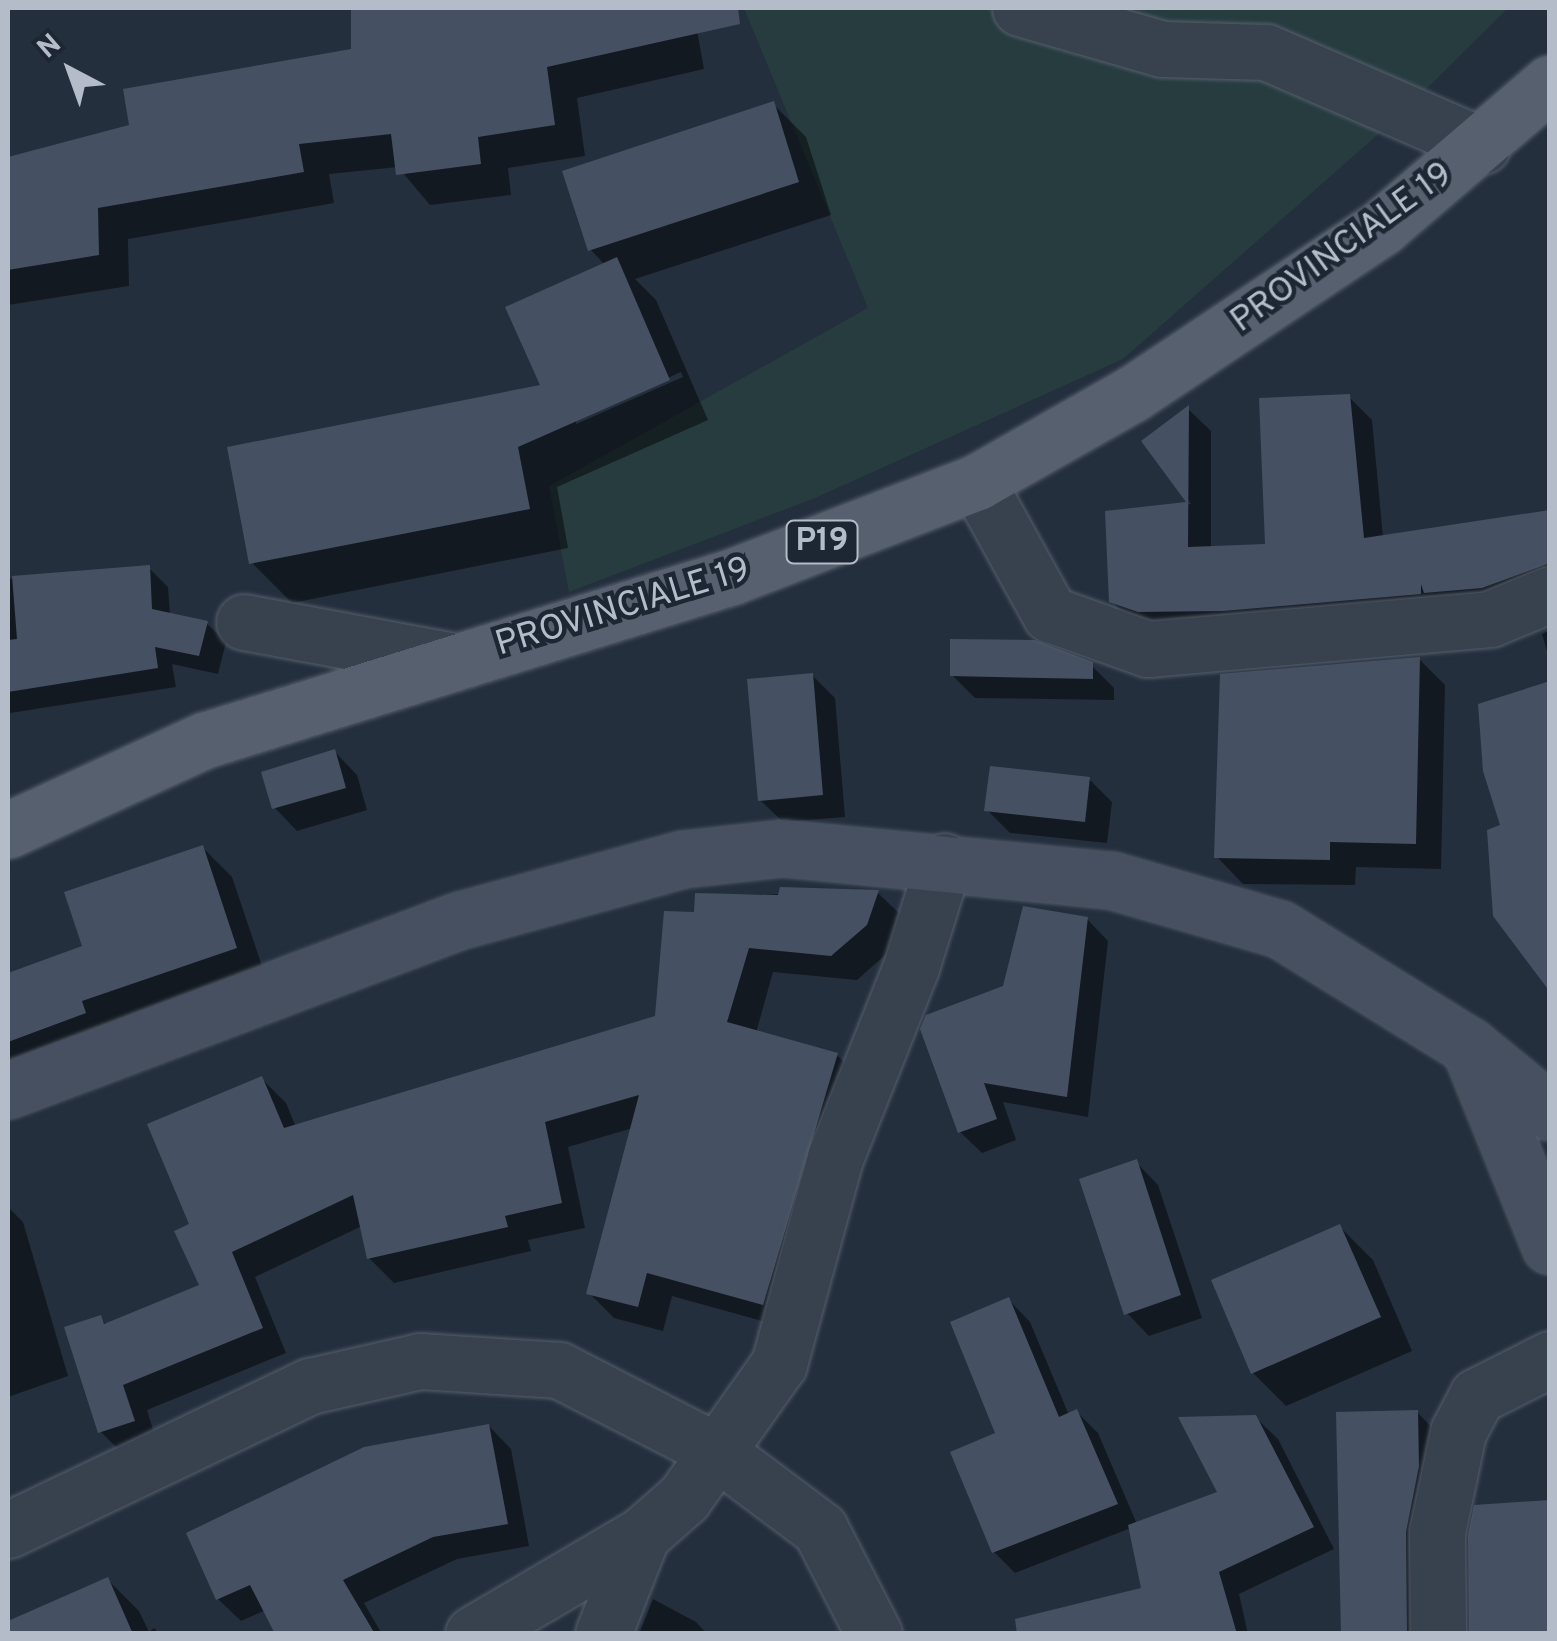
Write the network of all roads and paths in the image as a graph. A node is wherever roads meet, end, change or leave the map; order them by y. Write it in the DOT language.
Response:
graph roads {
  1 [pos="1020,8"];
  2 [pos="1550,83"];
  3 [pos="1483,146"];
  4 [pos="976,482"];
  5 [pos="1550,594"];
  6 [pos="244,622"];
  7 [pos="454,661"];
  8 [pos="8,830"];
  9 [pos="944,862"];
  10 [pos="1469,1046"];
  11 [pos="8,1090"];
  12 [pos="1550,1112"];
  13 [pos="1550,1246"];
  14 [pos="1550,1359"];
  15 [pos="714,1449"];
  16 [pos="8,1530"];
  17 [pos="642,1535"];
  18 [pos="473,1634"];
  19 [pos="604,1634"];
  20 [pos="874,1634"];
  21 [pos="1438,1634"];
  1 -- 3 [label="street"];
  2 -- 3 [label="main road, PROVINCIALE 19 / P19"];
  3 -- 4 [label="main road, PROVINCIALE 19 / P19"];
  4 -- 5 [label="street"];
  4 -- 7 [label="main road, PROVINCIALE 19 / P19"];
  6 -- 7 [label="street"];
  7 -- 8 [label="main road, PROVINCIALE 19 / P19"];
  9 -- 10 [label="street"];
  9 -- 11 [label="street"];
  9 -- 15 [label="street"];
  10 -- 12 [label="street"];
  10 -- 13 [label="street"];
  14 -- 21 [label="street"];
  15 -- 16 [label="street"];
  15 -- 17 [label="street"];
  15 -- 20 [label="street"];
  17 -- 18 [label="street"];
  17 -- 19 [label="street"];
}
